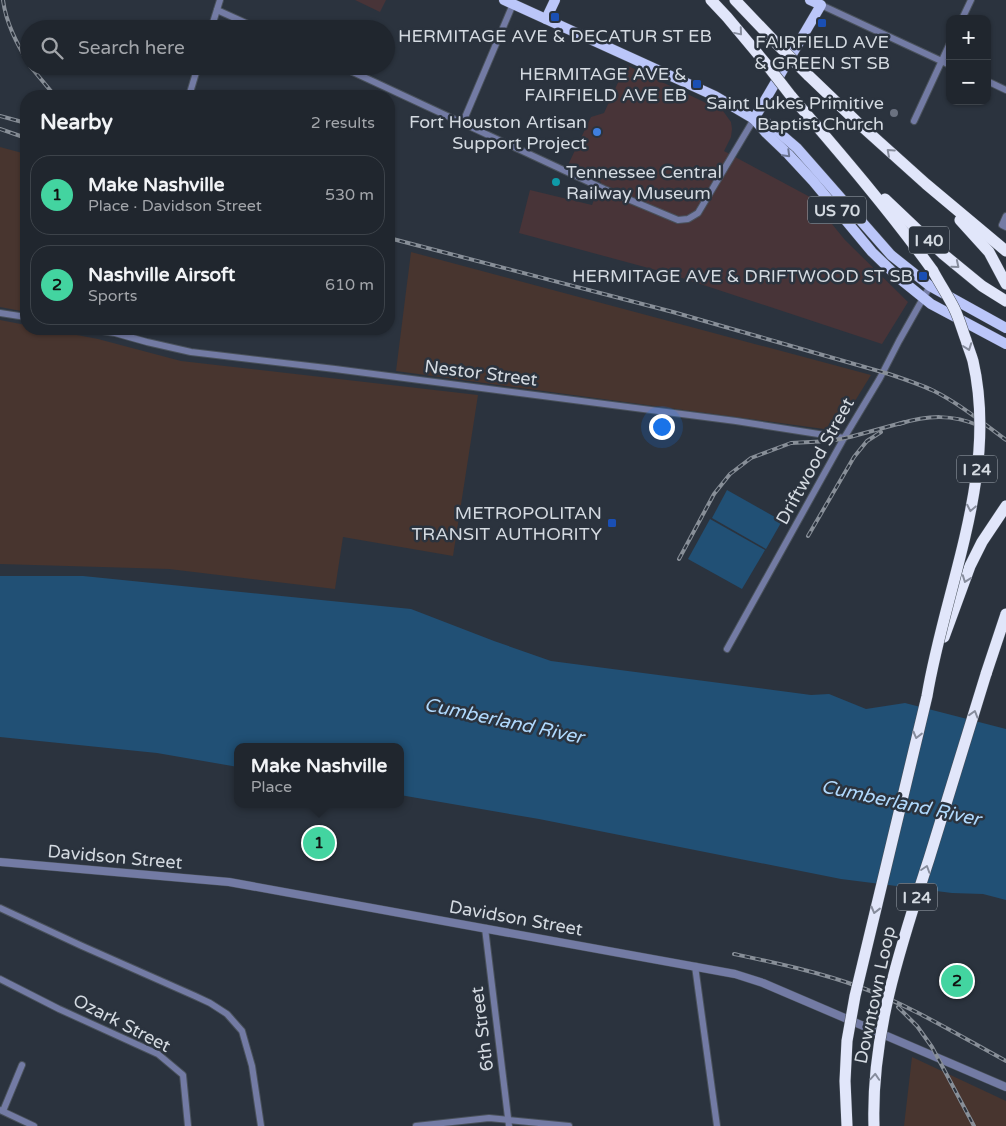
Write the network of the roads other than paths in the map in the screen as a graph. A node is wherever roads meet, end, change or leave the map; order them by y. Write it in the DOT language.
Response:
graph roads {
  1 [pos="220,0"];
  2 [pos="555,0"];
  3 [pos="711,0"];
  4 [pos="736,0"];
  5 [pos="810,0"];
  6 [pos="971,0"];
  7 [pos="508,2"];
  8 [pos="823,3"];
  9 [pos="217,10"];
  10 [pos="964,15"];
  11 [pos="214,20"];
  12 [pos="239,20"];
  13 [pos="546,20"];
  14 [pos="946,51"];
  15 [pos="941,61"];
  16 [pos="946,63"];
  17 [pos="195,75"];
  18 [pos="360,75"];
  19 [pos="991,83"];
  20 [pos="190,90"];
  21 [pos="392,90"];
  22 [pos="1006,90"];
  23 [pos="395,91"];
  24 [pos="754,119"];
  25 [pos="914,121"];
  26 [pos="462,122"];
  27 [pos="856,172"];
  28 [pos="926,184"];
  29 [pos="1006,216"];
  30 [pos="1004,226"];
  31 [pos="1006,250"];
  32 [pos="1006,284"];
  33 [pos="930,286"];
  34 [pos="924,299"];
  35 [pos="1006,301"];
  36 [pos="0,313"];
  37 [pos="20,316"];
  38 [pos="1006,328"];
  39 [pos="127,335"];
  40 [pos="1006,344"];
  41 [pos="844,438"];
  42 [pos="1006,506"];
  43 [pos="1006,614"];
  44 [pos="1006,628"];
  45 [pos="727,649"];
  46 [pos="931,670"];
  47 [pos="986,674"];
  48 [pos="0,862"];
  49 [pos="0,908"];
  50 [pos="485,928"];
  51 [pos="695,966"];
  52 [pos="0,979"];
  53 [pos="22,1065"];
  54 [pos="1006,1087"];
  55 [pos="1,1110"];
  56 [pos="508,1123"];
  57 [pos="34,1126"];
  58 [pos="188,1126"];
  59 [pos="261,1126"];
  60 [pos="416,1126"];
  61 [pos="569,1126"];
  62 [pos="717,1126"];
  63 [pos="847,1126"];
  64 [pos="874,1126"];
  1 -- 9 [label="street"];
  2 -- 13 [label="main road"];
  3 -- 27 [label="highway, I 24, one-way, bridge"];
  28 -- 4 [label="highway, one-way, bridge"];
  5 -- 8 [label="main road"];
  6 -- 10 [label="street"];
  7 -- 13 [label="main road, US 70"];
  7 -- 26 [label="street"];
  8 -- 15 [label="street"];
  8 -- 24 [label="main road"];
  9 -- 11 [label="street"];
  9 -- 12 [label="street"];
  13 -- 24 [label="main road, US 70"];
  14 -- 15 [label="street"];
  15 -- 16 [label="street"];
  15 -- 25 [label="street"];
  17 -- 20 [label="street"];
  18 -- 21 [label="street"];
  19 -- 22 [label="street"];
  23 -- 26 [label="street"];
  24 -- 26 [label="street"];
  24 -- 33 [label="main road, US 70"];
  24 -- 34 [label="main road, US 70, one-way"];
  27 -- 35 [label="highway, I 40, one-way"];
  27 -- 46 [label="highway, I 24, one-way, bridge"];
  28 -- 31 [label="highway, I 40"];
  28 -- 32 [label="highway"];
  29 -- 30 [label="street"];
  33 -- 34 [label="street, Driftwood Street"];
  33 -- 38 [label="main road, US 70"];
  34 -- 40 [label="main road, US 70"];
  34 -- 41 [label="street, Driftwood Street"];
  36 -- 37 [label="street"];
  39 -- 41 [label="street, Nestor Street"];
  41 -- 45 [label="street, Driftwood Street"];
  42 -- 46 [label="highway, one-way, bridge"];
  43 -- 47 [label="highway, I 24"];
  44 -- 47 [label="highway"];
  46 -- 63 [label="highway, Downtown Loop / I 24, one-way, bridge"];
  64 -- 47 [label="highway, Downtown Loop / I 24, one-way, bridge"];
  48 -- 50 [label="street, Davidson Street"];
  49 -- 59 [label="street"];
  50 -- 51 [label="street, Davidson Street"];
  50 -- 56 [label="street, 6th Street"];
  51 -- 54 [label="street, Davidson Street"];
  51 -- 62 [label="street"];
  52 -- 58 [label="street, Ozark Street"];
  53 -- 55 [label="street"];
  55 -- 57 [label="street"];
  56 -- 60 [label="street"];
  56 -- 61 [label="street"];
}
